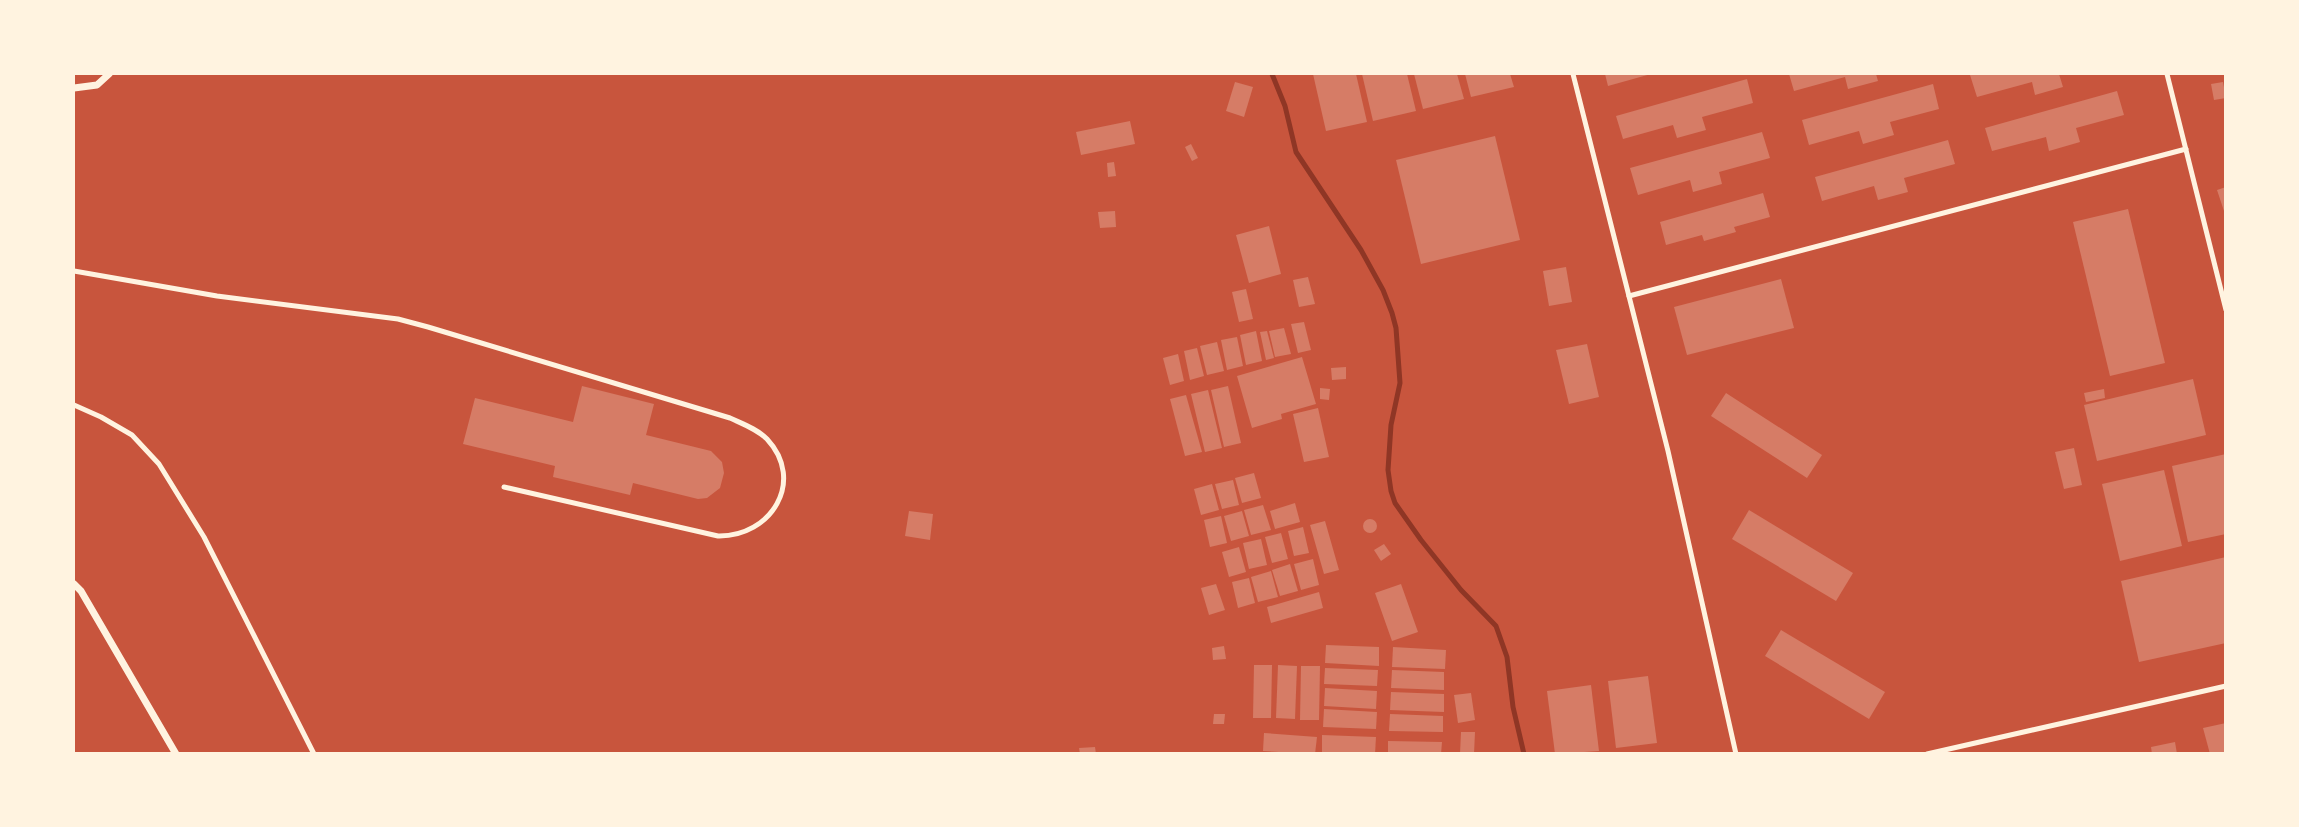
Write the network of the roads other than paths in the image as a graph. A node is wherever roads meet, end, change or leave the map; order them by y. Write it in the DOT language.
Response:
graph roads {
  1 [pos="108,74"];
  2 [pos="1573,74"];
  3 [pos="2167,74"];
  4 [pos="74,88"];
  5 [pos="2186,149"];
  6 [pos="74,271"];
  7 [pos="1629,296"];
  8 [pos="2225,310"];
  9 [pos="74,405"];
  10 [pos="504,487"];
  11 [pos="74,584"];
  12 [pos="2225,686"];
  13 [pos="176,754"];
  14 [pos="314,754"];
  15 [pos="1737,754"];
  16 [pos="1927,754"];
  1 -- 4 [label="street"];
  2 -- 7 [label="lane"];
  3 -- 5 [label="lane"];
  5 -- 7 [label="lane"];
  5 -- 8 [label="lane"];
  6 -- 10 [label="lane"];
  7 -- 15 [label="lane"];
  9 -- 14 [label="lane"];
  11 -- 13 [label="street"];
  12 -- 16 [label="lane"];
}
